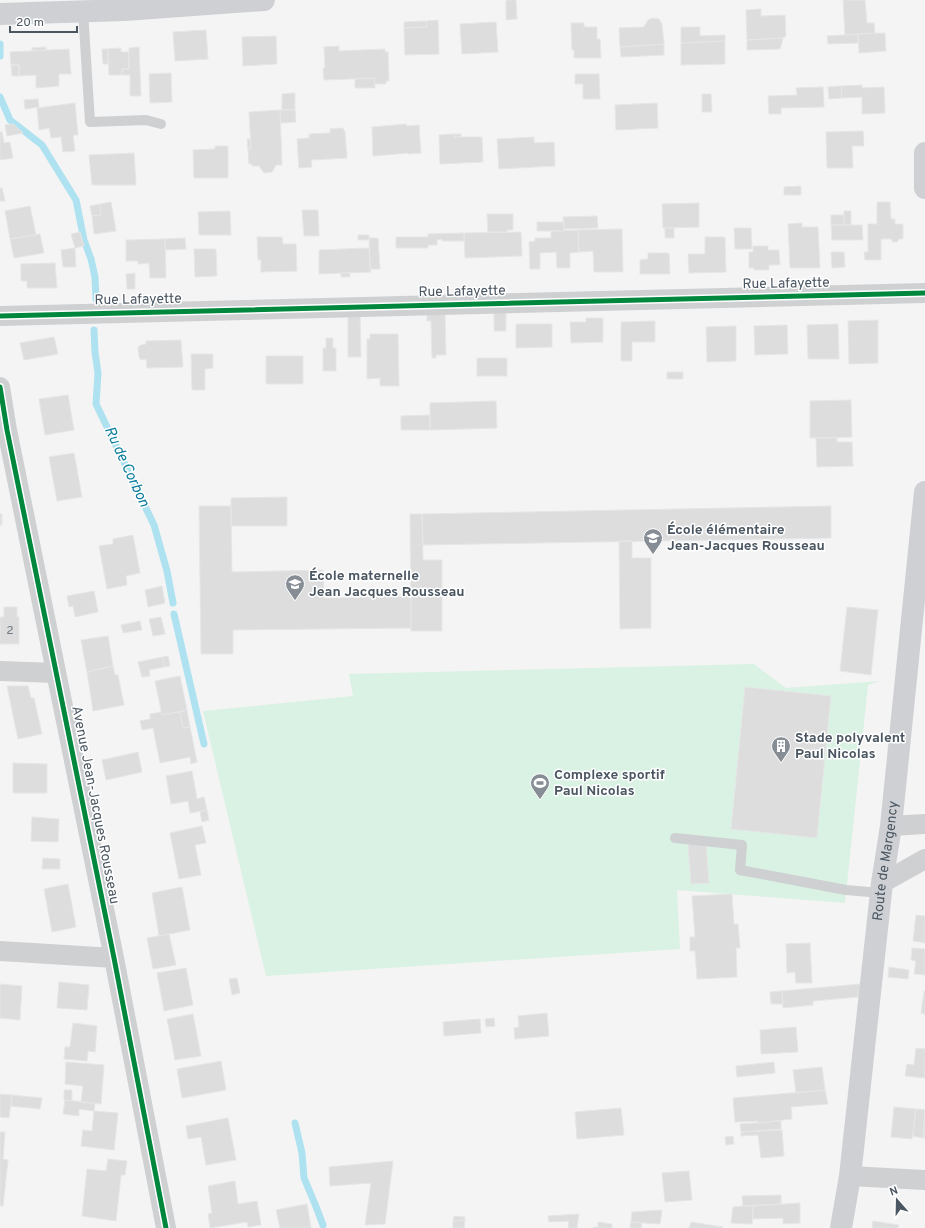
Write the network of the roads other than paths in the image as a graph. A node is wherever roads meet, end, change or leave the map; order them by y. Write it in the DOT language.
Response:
graph roads {
  1 [pos="264,0"];
  2 [pos="125,5"];
  3 [pos="83,11"];
  4 [pos="0,14"];
  5 [pos="161,124"];
  6 [pos="925,153"];
  7 [pos="925,188"];
  8 [pos="925,293"];
  9 [pos="0,316"];
  10 [pos="0,387"];
  11 [pos="4,430"];
  12 [pos="925,492"];
  13 [pos="0,671"];
  14 [pos="56,673"];
  15 [pos="925,824"];
  16 [pos="891,826"];
  17 [pos="675,838"];
  18 [pos="925,859"];
  19 [pos="882,888"];
  20 [pos="0,951"];
  21 [pos="114,958"];
  22 [pos="850,1176"];
  23 [pos="925,1180"];
  24 [pos="166,1228"];
  25 [pos="841,1228"];
  1 -- 2 [label="main road"];
  2 -- 3 [label="main road"];
  3 -- 4 [label="main road"];
  3 -- 5 [label="lane"];
  6 -- 7 [label="main road"];
  8 -- 9 [label="street, Rue Lafayette"];
  10 -- 11 [label="street, Avenue Jean-Jacques Rousseau"];
  11 -- 14 [label="street, Avenue Jean-Jacques Rousseau"];
  12 -- 16 [label="main road, Route de Margency"];
  13 -- 14 [label="street"];
  14 -- 21 [label="street, Avenue Jean-Jacques Rousseau"];
  15 -- 16 [label="street"];
  16 -- 19 [label="main road, Route de Margency"];
  17 -- 19 [label="lane"];
  18 -- 19 [label="street"];
  19 -- 22 [label="main road, Route de Margency"];
  20 -- 21 [label="street"];
  21 -- 24 [label="street, Avenue Jean-Jacques Rousseau"];
  22 -- 23 [label="street"];
  22 -- 25 [label="main road, Route de Margency"];
}
